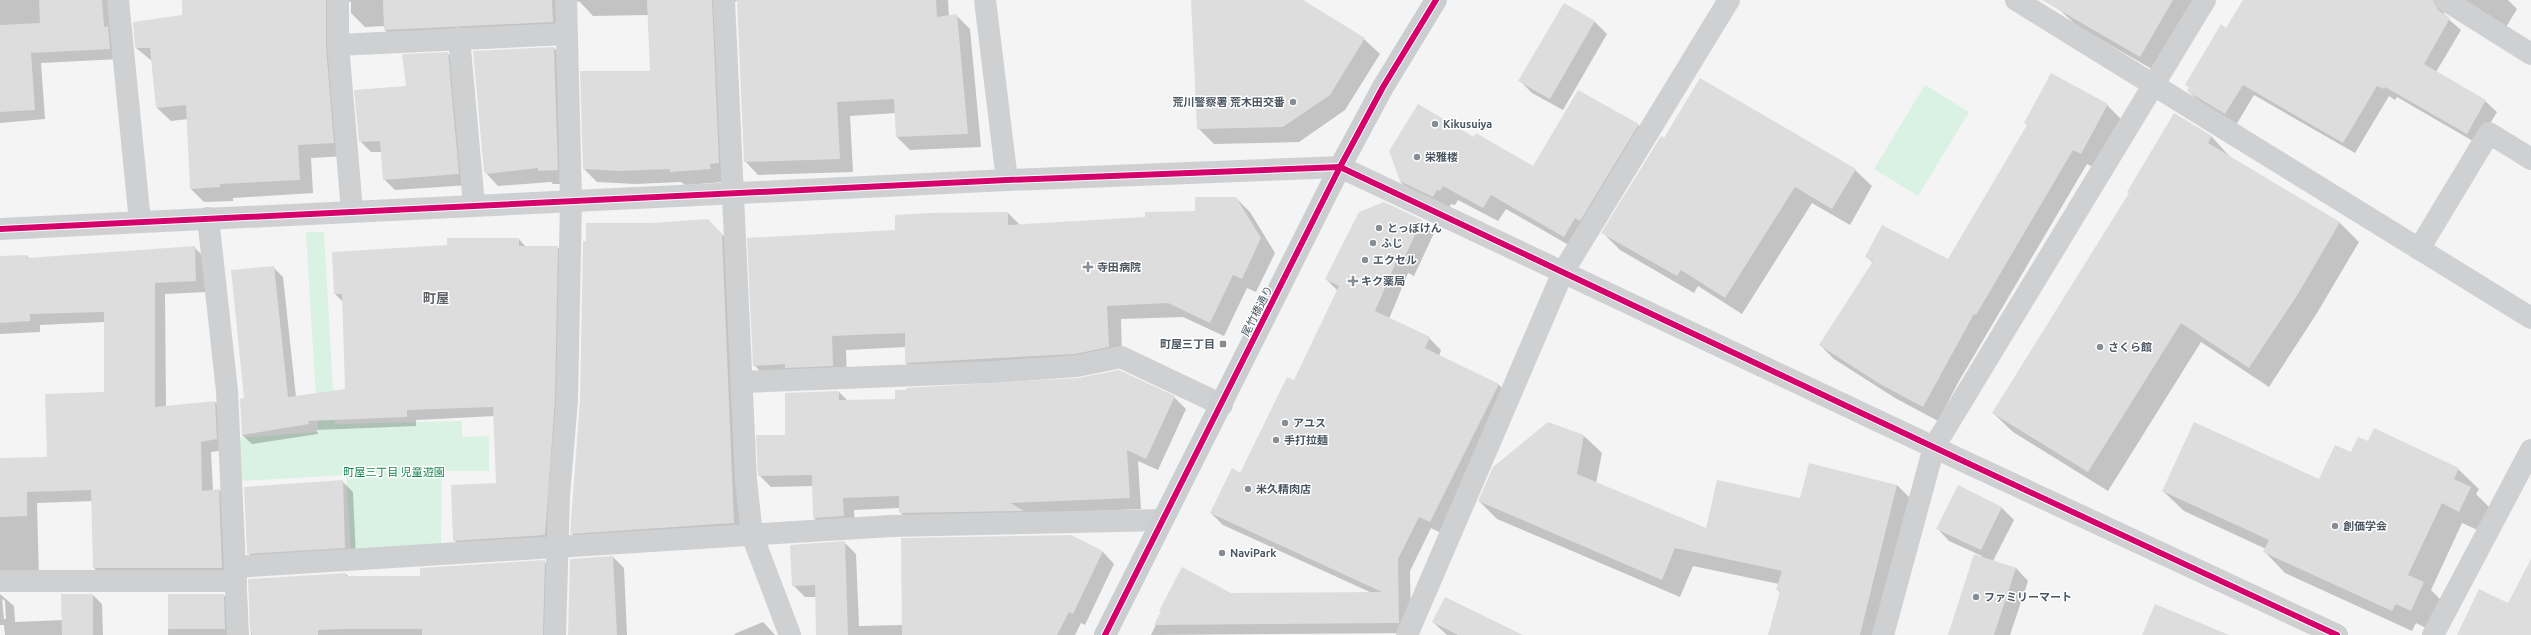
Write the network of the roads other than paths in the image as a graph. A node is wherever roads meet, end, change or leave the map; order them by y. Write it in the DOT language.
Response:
graph roads {
  1 [pos="118,0"];
  2 [pos="338,0"];
  3 [pos="566,0"];
  4 [pos="724,0"];
  5 [pos="985,0"];
  6 [pos="1436,0"];
  7 [pos="1729,0"];
  8 [pos="2016,0"];
  9 [pos="2205,0"];
  10 [pos="2445,0"];
  11 [pos="567,34"];
  12 [pos="459,38"];
  13 [pos="338,45"];
  14 [pos="2531,54"];
  15 [pos="2155,86"];
  16 [pos="2531,159"];
  17 [pos="1340,167"];
  18 [pos="1007,180"];
  19 [pos="732,195"];
  20 [pos="572,200"];
  21 [pos="474,206"];
  22 [pos="352,211"];
  23 [pos="208,218"];
  24 [pos="140,222"];
  25 [pos="0,229"];
  26 [pos="2419,249"];
  27 [pos="1563,272"];
  28 [pos="2531,318"];
  29 [pos="742,382"];
  30 [pos="1222,405"];
  31 [pos="1934,447"];
  32 [pos="2531,450"];
  33 [pos="1163,520"];
  34 [pos="752,535"];
  35 [pos="558,546"];
  36 [pos="236,574"];
  37 [pos="0,581"];
  38 [pos="238,635"];
  39 [pos="555,635"];
  40 [pos="790,635"];
  41 [pos="1105,635"];
  42 [pos="1407,635"];
  43 [pos="1883,635"];
  44 [pos="2338,635"];
  45 [pos="2433,635"];
  1 -- 24 [label="street"];
  2 -- 13 [label="street"];
  3 -- 11 [label="street"];
  4 -- 19 [label="street"];
  5 -- 18 [label="street"];
  6 -- 17 [label="main road, 尾竹橋通り"];
  7 -- 27 [label="street"];
  8 -- 15 [label="street"];
  9 -- 15 [label="street"];
  10 -- 14 [label="street"];
  11 -- 12 [label="street"];
  11 -- 20 [label="street"];
  12 -- 13 [label="street"];
  12 -- 21 [label="street"];
  13 -- 22 [label="street"];
  15 -- 26 [label="street"];
  15 -- 31 [label="street"];
  16 -- 26 [label="street"];
  17 -- 18 [label="street"];
  17 -- 27 [label="street"];
  17 -- 30 [label="main road, 尾竹橋通り"];
  18 -- 19 [label="street"];
  19 -- 20 [label="street"];
  19 -- 29 [label="street"];
  20 -- 21 [label="street"];
  20 -- 35 [label="street"];
  21 -- 22 [label="street"];
  22 -- 23 [label="street"];
  23 -- 24 [label="street"];
  23 -- 36 [label="street"];
  24 -- 25 [label="street"];
  26 -- 28 [label="street"];
  27 -- 31 [label="street"];
  27 -- 42 [label="street"];
  29 -- 30 [label="street"];
  29 -- 34 [label="street"];
  30 -- 33 [label="main road, 尾竹橋通り"];
  31 -- 43 [label="street"];
  31 -- 44 [label="street"];
  32 -- 45 [label="street"];
  33 -- 34 [label="street"];
  33 -- 41 [label="main road, 尾竹橋通り"];
  34 -- 35 [label="street"];
  34 -- 40 [label="street"];
  35 -- 36 [label="street"];
  35 -- 39 [label="street"];
  36 -- 37 [label="street"];
  36 -- 38 [label="street"];
}
